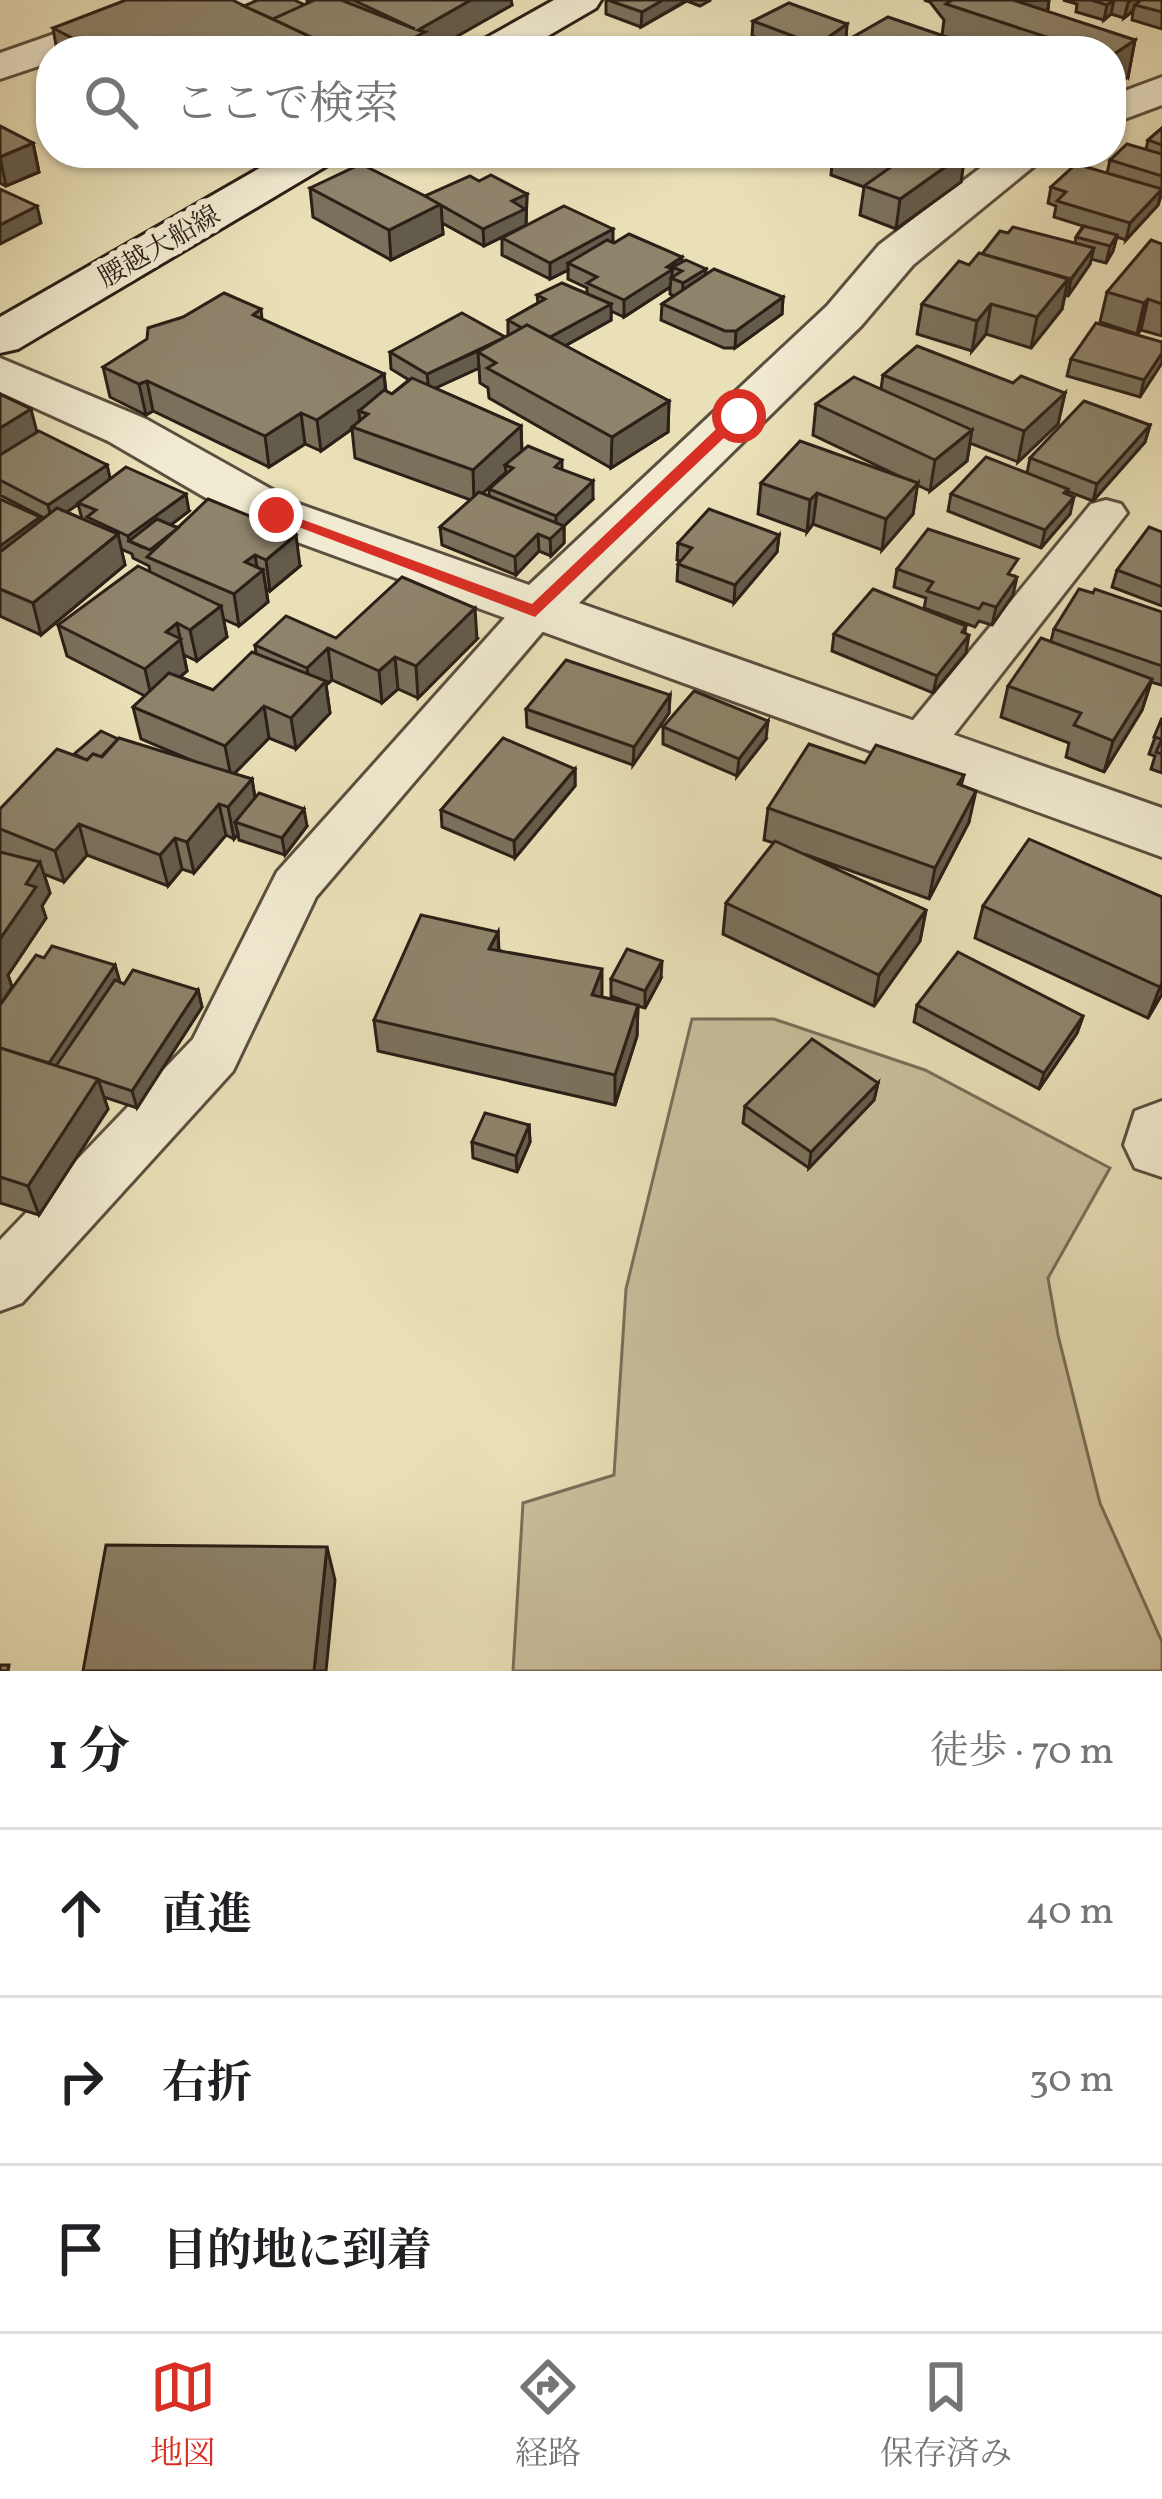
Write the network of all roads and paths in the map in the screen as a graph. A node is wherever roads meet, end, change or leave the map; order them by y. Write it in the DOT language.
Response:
graph roads {
  1 [pos="234,0"];
  2 [pos="581,0"];
  3 [pos="86,36"];
  4 [pos="519,36"];
  5 [pos="36,54"];
  6 [pos="0,67"];
  7 [pos="1162,91"];
  8 [pos="1126,105"];
  9 [pos="292,168"];
  10 [pos="1009,168"];
  11 [pos="0,338"];
  12 [pos="0,374"];
  13 [pos="1106,512"];
  14 [pos="535,612"];
  15 [pos="917,748"];
  16 [pos="1162,833"];
  17 [pos="1162,1133"];
  18 [pos="1162,1145"];
  19 [pos="0,1283"];
  1 -- 3 [label="street"];
  2 -- 4 [label="street"];
  5 -- 6 [label="street"];
  7 -- 8 [label="street"];
  9 -- 11 [label="street, 腰越大船線"];
  10 -- 14 [label="street"];
  12 -- 14 [label="street"];
  13 -- 15 [label="lane"];
  14 -- 15 [label="street"];
  14 -- 19 [label="lane"];
  15 -- 16 [label="street"];
  17 -- 18 [label="street"];
}
